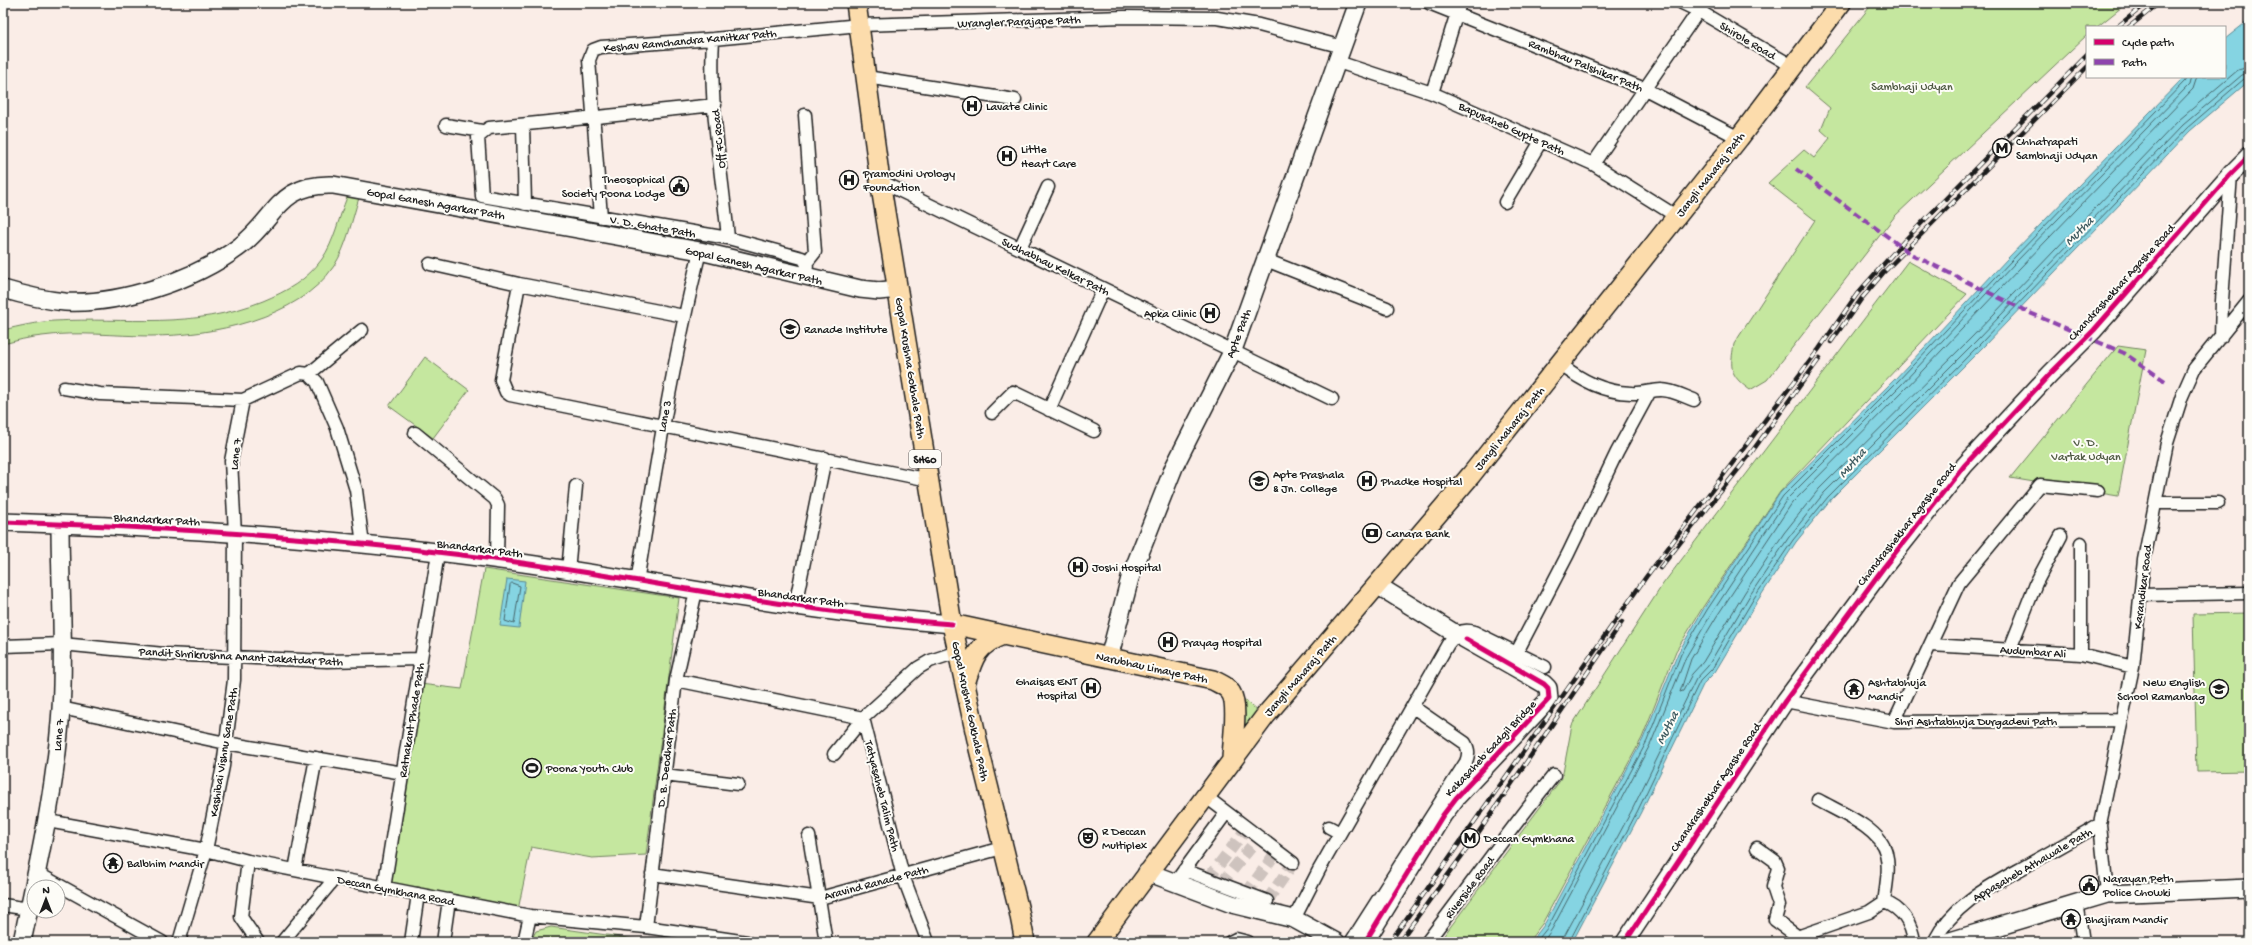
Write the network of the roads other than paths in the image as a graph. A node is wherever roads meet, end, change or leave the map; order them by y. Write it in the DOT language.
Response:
graph roads {
  1 [pos="856,3"];
  2 [pos="1358,3"];
  3 [pos="1429,3"];
  4 [pos="1682,3"];
  5 [pos="1841,3"];
  6 [pos="1701,7"];
  7 [pos="1459,8"];
  8 [pos="860,25"];
  9 [pos="713,39"];
  10 [pos="1340,54"];
  11 [pos="1792,66"];
  12 [pos="866,77"];
  13 [pos="1645,89"];
  14 [pos="1432,93"];
  15 [pos="1015,100"];
  16 [pos="715,105"];
  17 [pos="805,115"];
  18 [pos="593,118"];
  19 [pos="446,125"];
  20 [pos="523,125"];
  21 [pos="482,132"];
  22 [pos="1739,138"];
  23 [pos="1541,141"];
  24 [pos="2249,156"];
  25 [pos="1593,164"];
  26 [pos="2231,174"];
  27 [pos="880,181"];
  28 [pos="1048,187"];
  29 [pos="1505,202"];
  30 [pos="525,204"];
  31 [pos="1676,216"];
  32 [pos="601,217"];
  33 [pos="728,238"];
  34 [pos="1020,248"];
  35 [pos="700,251"];
  36 [pos="1266,260"];
  37 [pos="430,264"];
  38 [pos="806,269"];
  39 [pos="519,284"];
  40 [pos="3,289"];
  41 [pos="898,289"];
  42 [pos="1103,289"];
  43 [pos="2249,301"];
  44 [pos="1387,308"];
  45 [pos="684,316"];
  46 [pos="362,330"];
  47 [pos="2221,337"];
  48 [pos="1233,350"];
  49 [pos="1560,364"];
  50 [pos="309,374"];
  51 [pos="64,388"];
  52 [pos="1649,393"];
  53 [pos="1332,399"];
  54 [pos="243,400"];
  55 [pos="1694,400"];
  56 [pos="1049,410"];
  57 [pos="992,413"];
  58 [pos="662,427"];
  59 [pos="1094,431"];
  60 [pos="415,433"];
  61 [pos="825,458"];
  62 [pos="929,480"];
  63 [pos="576,486"];
  64 [pos="2098,491"];
  65 [pos="2155,503"];
  66 [pos="2218,503"];
  67 [pos="3,522"];
  68 [pos="60,524"];
  69 [pos="235,533"];
  70 [pos="2061,536"];
  71 [pos="2081,543"];
  72 [pos="363,545"];
  73 [pos="438,553"];
  74 [pos="497,560"];
  75 [pos="568,571"];
  76 [pos="637,582"];
  77 [pos="1377,585"];
  78 [pos="696,591"];
  79 [pos="2249,593"];
  80 [pos="2140,595"];
  81 [pos="795,606"];
  82 [pos="950,635"];
  83 [pos="1002,635"];
  84 [pos="1461,636"];
  85 [pos="62,644"];
  86 [pos="1931,645"];
  87 [pos="3,646"];
  88 [pos="2010,649"];
  89 [pos="1516,652"];
  90 [pos="2080,654"];
  91 [pos="233,657"];
  92 [pos="1109,658"];
  93 [pos="421,659"];
  94 [pos="1545,667"];
  95 [pos="2132,667"];
  96 [pos="676,680"];
  97 [pos="965,686"];
  98 [pos="1785,701"];
  99 [pos="1413,706"];
  100 [pos="61,708"];
  101 [pos="863,718"];
  102 [pos="2121,720"];
  103 [pos="1894,722"];
  104 [pos="226,743"];
  105 [pos="834,754"];
  106 [pos="316,758"];
  107 [pos="1232,760"];
  108 [pos="403,773"];
  109 [pos="664,775"];
  110 [pos="1554,775"];
  111 [pos="738,784"];
  112 [pos="1204,796"];
  113 [pos="1818,800"];
  114 [pos="1226,812"];
  115 [pos="48,821"];
  116 [pos="2100,824"];
  117 [pos="1329,827"];
  118 [pos="1340,833"];
  119 [pos="809,836"];
  120 [pos="1002,848"];
  121 [pos="1757,848"];
  122 [pos="206,850"];
  123 [pos="248,861"];
  124 [pos="1293,863"];
  125 [pos="294,870"];
  126 [pos="1147,872"];
  127 [pos="36,874"];
  128 [pos="652,874"];
  129 [pos="903,876"];
  130 [pos="1179,876"];
  131 [pos="335,878"];
  132 [pos="35,879"];
  133 [pos="384,888"];
  134 [pos="2249,888"];
  135 [pos="418,894"];
  136 [pos="2107,894"];
  137 [pos="820,898"];
  138 [pos="448,900"];
  139 [pos="1267,901"];
  140 [pos="1884,902"];
  141 [pos="2076,902"];
  142 [pos="3,905"];
  143 [pos="26,909"];
  144 [pos="1019,911"];
  145 [pos="530,916"];
  146 [pos="27,919"];
  147 [pos="1294,919"];
  148 [pos="646,927"];
  149 [pos="1802,939"];
  150 [pos="1096,940"];
  151 [pos="22,942"];
  152 [pos="162,942"];
  153 [pos="179,942"];
  154 [pos="258,942"];
  155 [pos="282,942"];
  156 [pos="411,942"];
  157 [pos="443,942"];
  158 [pos="524,942"];
  159 [pos="747,942"];
  160 [pos="826,942"];
  161 [pos="928,942"];
  162 [pos="1025,942"];
  163 [pos="1033,942"];
  164 [pos="1230,942"];
  165 [pos="1248,942"];
  166 [pos="1336,942"];
  167 [pos="1351,942"];
  168 [pos="1365,942"];
  169 [pos="1428,942"];
  170 [pos="1625,942"];
  171 [pos="1914,942"];
  172 [pos="1934,942"];
  173 [pos="1947,942"];
  174 [pos="2083,942"];
  1 -- 8 [label="main road, Gopal Krushna Gokhale Path / SH60"];
  2 -- 10 [label="street, Apte Path"];
  3 -- 7 [label="street, Rambhau Palshikar Path"];
  4 -- 6 [label="street, Shirole Road"];
  5 -- 11 [label="main road, Jangli Maharaj Path"];
  6 -- 11 [label="street, Shirole Road"];
  6 -- 13 [label="street"];
  7 -- 13 [label="street, Rambhau Palshikar Path"];
  7 -- 14 [label="street"];
  8 -- 9 [label="street, Keshav Ramchandra Kanitkar Path"];
  8 -- 10 [label="street, Wrangler Parajape Path"];
  8 -- 12 [label="main road, Gopal Krushna Gokhale Path / SH60"];
  9 -- 16 [label="street, Off FC Road"];
  9 -- 18 [label="street, Keshav Ramchandra Kanitkar Path"];
  10 -- 14 [label="street, Bapusaheb Gupte Path"];
  10 -- 36 [label="street, Apte Path"];
  11 -- 22 [label="main road, Jangli Maharaj Path"];
  12 -- 15 [label="street"];
  12 -- 27 [label="main road, Gopal Krushna Gokhale Path / SH60"];
  13 -- 22 [label="street, Rambhau Palshikar Path"];
  13 -- 25 [label="street"];
  14 -- 23 [label="street, Bapusaheb Gupte Path"];
  16 -- 18 [label="street"];
  16 -- 33 [label="street, Off FC Road"];
  17 -- 38 [label="street"];
  18 -- 20 [label="street"];
  18 -- 32 [label="street, Keshav Ramchandra Kanitkar Path"];
  19 -- 21 [label="street"];
  20 -- 21 [label="street"];
  20 -- 30 [label="street"];
  21 -- 30 [label="street, V. D. Ghate Path"];
  22 -- 31 [label="main road, Jangli Maharaj Path"];
  23 -- 25 [label="street, Bapusaheb Gupte Path"];
  23 -- 29 [label="street"];
  24 -- 26 [label="street, Chandrashekhar Agashe Road"];
  25 -- 31 [label="street, Bapusaheb Gupte Path"];
  26 -- 47 [label="street"];
  26 -- 98 [label="street, Chandrashekhar Agashe Road"];
  27 -- 34 [label="street, Sudhabhau Kelkar Path"];
  27 -- 41 [label="main road, Gopal Krushna Gokhale Path / SH60"];
  28 -- 34 [label="street"];
  30 -- 32 [label="street, V. D. Ghate Path"];
  31 -- 49 [label="main road, Jangli Maharaj Path"];
  32 -- 33 [label="street, V. D. Ghate Path"];
  33 -- 38 [label="street, V. D. Ghate Path"];
  34 -- 42 [label="street, Sudhabhau Kelkar Path"];
  35 -- 38 [label="street, Gopal Ganesh Agarkar Path"];
  35 -- 40 [label="street, Gopal Ganesh Agarkar Path"];
  35 -- 45 [label="street, Lane 3"];
  36 -- 44 [label="street"];
  36 -- 48 [label="street, Apte Path"];
  37 -- 39 [label="street"];
  38 -- 41 [label="street, Gopal Ganesh Agarkar Path"];
  39 -- 45 [label="street"];
  39 -- 58 [label="street"];
  41 -- 62 [label="main road, Gopal Krushna Gokhale Path / SH60"];
  42 -- 48 [label="street, Sudhabhau Kelkar Path"];
  42 -- 56 [label="street"];
  43 -- 47 [label="street, Karandikar Road"];
  45 -- 58 [label="street, Lane 3"];
  46 -- 50 [label="street"];
  47 -- 65 [label="street, Karandikar Road"];
  48 -- 53 [label="street, Sudhabhau Kelkar Path"];
  48 -- 92 [label="street, Apte Path"];
  49 -- 52 [label="street"];
  49 -- 77 [label="main road, Jangli Maharaj Path"];
  50 -- 54 [label="street"];
  50 -- 72 [label="street"];
  51 -- 54 [label="street"];
  52 -- 55 [label="street"];
  52 -- 89 [label="street"];
  54 -- 69 [label="street, Lane 7"];
  56 -- 57 [label="street"];
  56 -- 59 [label="street"];
  58 -- 61 [label="street"];
  58 -- 76 [label="street, Lane 3"];
  60 -- 74 [label="street"];
  61 -- 62 [label="street"];
  61 -- 81 [label="street"];
  62 -- 82 [label="main road, Gopal Krushna Gokhale Path / SH60"];
  63 -- 75 [label="street"];
  64 -- 86 [label="street"];
  65 -- 66 [label="street"];
  65 -- 80 [label="street, Karandikar Road"];
  67 -- 68 [label="street, Bhandarkar Path"];
  68 -- 69 [label="street, Bhandarkar Path"];
  68 -- 85 [label="street, Lane 7"];
  69 -- 72 [label="street, Bhandarkar Path"];
  69 -- 91 [label="street, Kashibai Vishnu Sane Path"];
  70 -- 88 [label="street"];
  71 -- 90 [label="street"];
  72 -- 73 [label="street, Bhandarkar Path"];
  73 -- 74 [label="street, Bhandarkar Path"];
  73 -- 93 [label="street, Ratnakant Phade Path"];
  74 -- 75 [label="street, Bhandarkar Path"];
  75 -- 76 [label="street, Bhandarkar Path"];
  76 -- 78 [label="street, Bhandarkar Path"];
  77 -- 84 [label="street"];
  77 -- 107 [label="main road, Jangli Maharaj Path"];
  78 -- 81 [label="street, Bhandarkar Path"];
  78 -- 96 [label="street, D. B. Deodhar Path"];
  79 -- 80 [label="street"];
  80 -- 95 [label="street, Karandikar Road"];
  81 -- 82 [label="street, Bhandarkar Path"];
  82 -- 83 [label="main road, Narubhau Limaye Path"];
  82 -- 97 [label="main road, Gopal Krushna Gokhale Path / SH60"];
  82 -- 101 [label="street"];
  83 -- 92 [label="main road, Narubhau Limaye Path"];
  83 -- 97 [label="main road"];
  84 -- 89 [label="street"];
  84 -- 99 [label="street"];
  84 -- 168 [label="street, Kakasaheb Gadgil Bridge"];
  85 -- 87 [label="street, Pandit Shrikrushna Anant Jakatdar Path"];
  85 -- 91 [label="street, Pandit Shrikrushna Anant Jakatdar Path"];
  85 -- 100 [label="street, Lane 7"];
  86 -- 88 [label="street, Audumbar Ali"];
  86 -- 103 [label="street"];
  88 -- 90 [label="street, Audumbar Ali"];
  89 -- 94 [label="street"];
  90 -- 95 [label="street, Audumbar Ali"];
  91 -- 93 [label="street, Pandit Shrikrushna Anant Jakatdar Path"];
  91 -- 104 [label="street, Kashibai Vishnu Sane Path"];
  92 -- 107 [label="main road, Narubhau Limaye Path"];
  93 -- 108 [label="street, Ratnakant Phade Path"];
  95 -- 102 [label="street, Karandikar Road"];
  96 -- 101 [label="street"];
  96 -- 109 [label="street, D. B. Deodhar Path"];
  97 -- 120 [label="main road, Gopal Krushna Gokhale Path / SH60"];
  98 -- 103 [label="street, Shri Ashtabhuja Durgadevi Path"];
  98 -- 170 [label="street, Chandrashekhar Agashe Road"];
  99 -- 118 [label="street"];
  99 -- 167 [label="street"];
  100 -- 104 [label="street"];
  100 -- 115 [label="street, Lane 7"];
  101 -- 105 [label="street"];
  101 -- 129 [label="street, Tatyasaheb Talim Path"];
  102 -- 103 [label="street, Shri Ashtabhuja Durgadevi Path"];
  102 -- 116 [label="street, Karandikar Road"];
  104 -- 106 [label="street"];
  104 -- 122 [label="street, Kashibai Vishnu Sane Path"];
  106 -- 108 [label="street"];
  106 -- 125 [label="street"];
  107 -- 112 [label="main road, Jangli Maharaj Path"];
  108 -- 133 [label="street, Ratnakant Phade Path"];
  109 -- 111 [label="street"];
  109 -- 128 [label="street, D. B. Deodhar Path"];
  110 -- 169 [label="street, Riverside Road"];
  112 -- 114 [label="street"];
  112 -- 126 [label="main road, Jangli Maharaj Path"];
  113 -- 140 [label="street"];
  114 -- 124 [label="street"];
  114 -- 130 [label="street"];
  115 -- 122 [label="street, Deccan Gymkhana Road"];
  115 -- 127 [label="street, Lane 7"];
  116 -- 136 [label="street, Karandikar Road"];
  116 -- 172 [label="street, Appasaheb Athawale Path"];
  117 -- 118 [label="street"];
  118 -- 147 [label="street"];
  119 -- 137 [label="street"];
  120 -- 129 [label="street, Aravind Ranade Path"];
  120 -- 144 [label="main road, Gopal Krushna Gokhale Path / SH60"];
  121 -- 149 [label="street"];
  122 -- 123 [label="street, Deccan Gymkhana Road"];
  122 -- 153 [label="street, Kashibai Vishnu Sane Path"];
  123 -- 125 [label="street, Deccan Gymkhana Road"];
  123 -- 154 [label="street"];
  125 -- 131 [label="street, Deccan Gymkhana Road"];
  126 -- 130 [label="street"];
  126 -- 150 [label="main road, Jangli Maharaj Path"];
  127 -- 132 [label="street, Lane 7"];
  127 -- 152 [label="street"];
  128 -- 137 [label="street, Aravind Ranade Path"];
  128 -- 148 [label="street, D. B. Deodhar Path"];
  129 -- 137 [label="street, Aravind Ranade Path"];
  129 -- 161 [label="street, Tatyasaheb Talim Path"];
  130 -- 139 [label="street"];
  130 -- 147 [label="street"];
  131 -- 133 [label="street, Deccan Gymkhana Road"];
  131 -- 155 [label="street"];
  133 -- 135 [label="street, Deccan Gymkhana Road"];
  134 -- 136 [label="street"];
  135 -- 138 [label="street, Deccan Gymkhana Road"];
  135 -- 156 [label="street"];
  136 -- 141 [label="street"];
  137 -- 160 [label="street"];
  138 -- 145 [label="street, Deccan Gymkhana Road"];
  138 -- 157 [label="street"];
  140 -- 149 [label="street"];
  140 -- 171 [label="street"];
  141 -- 173 [label="street"];
  141 -- 174 [label="street"];
  142 -- 143 [label="street"];
  144 -- 162 [label="main road, Gopal Krushna Gokhale Path / SH60"];
  144 -- 163 [label="main road"];
  145 -- 148 [label="street, Deccan Gymkhana Road"];
  145 -- 158 [label="street"];
  146 -- 151 [label="street, Lane 7"];
  147 -- 166 [label="street"];
  148 -- 159 [label="street, Deccan Gymkhana Road"];
  164 -- 165 [label="street"];
}
